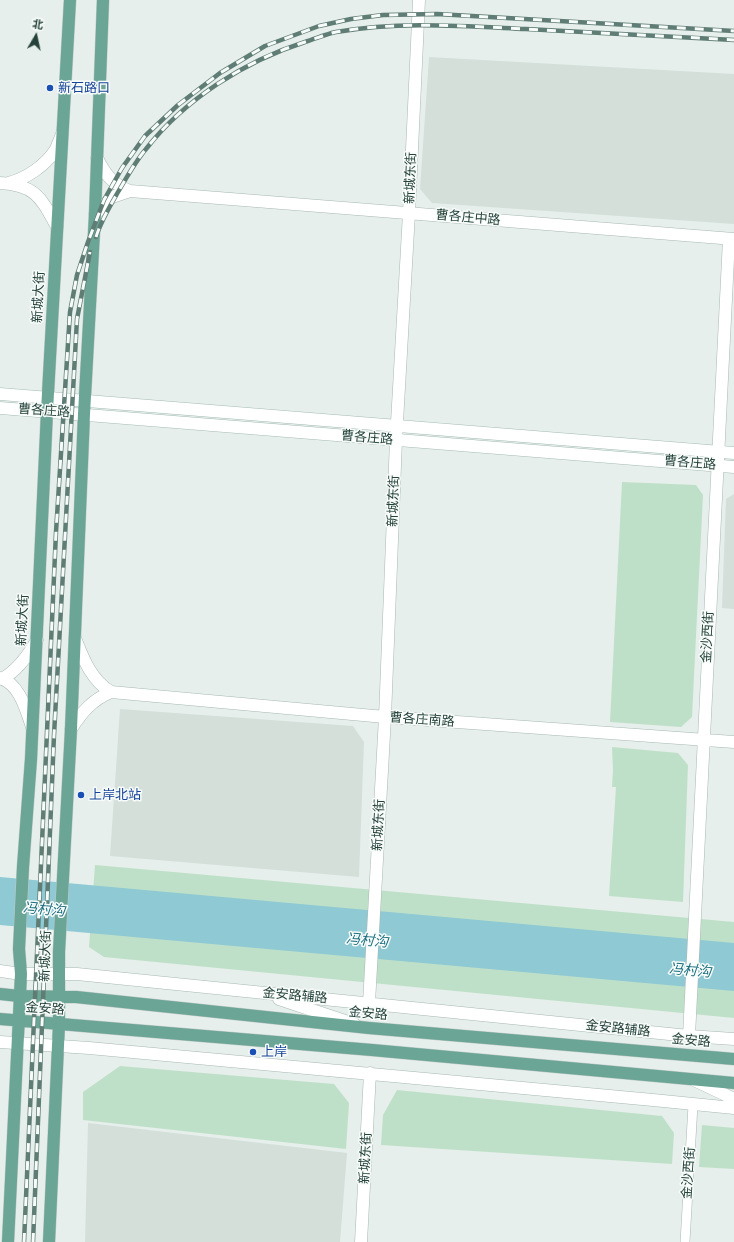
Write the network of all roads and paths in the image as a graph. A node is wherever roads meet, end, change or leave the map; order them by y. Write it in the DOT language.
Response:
graph roads {
  1 [pos="70,0"];
  2 [pos="103,0"];
  3 [pos="419,0"];
  4 [pos="62,134"];
  5 [pos="97,158"];
  6 [pos="4,183"];
  7 [pos="130,191"];
  8 [pos="95,214"];
  9 [pos="410,214"];
  10 [pos="57,227"];
  11 [pos="732,239"];
  12 [pos="0,394"];
  13 [pos="47,398"];
  14 [pos="85,401"];
  15 [pos="0,408"];
  16 [pos="47,411"];
  17 [pos="84,414"];
  18 [pos="397,427"];
  19 [pos="396,440"];
  20 [pos="718,452"];
  21 [pos="734,453"];
  22 [pos="717,466"];
  23 [pos="734,467"];
  24 [pos="75,638"];
  25 [pos="37,640"];
  26 [pos="1,679"];
  27 [pos="111,692"];
  28 [pos="385,717"];
  29 [pos="33,729"];
  30 [pos="71,729"];
  31 [pos="703,740"];
  32 [pos="734,742"];
  33 [pos="0,971"];
  34 [pos="21,974"];
  35 [pos="60,974"];
  36 [pos="256,992"];
  37 [pos="0,994"];
  38 [pos="19,996"];
  39 [pos="59,996"];
  40 [pos="369,1003"];
  41 [pos="0,1019"];
  42 [pos="18,1021"];
  43 [pos="59,1024"];
  44 [pos="369,1028"];
  45 [pos="689,1036"];
  46 [pos="734,1039"];
  47 [pos="0,1042"];
  48 [pos="17,1044"];
  49 [pos="58,1046"];
  50 [pos="734,1059"];
  51 [pos="370,1073"];
  52 [pos="691,1079"];
  53 [pos="734,1083"];
  54 [pos="734,1099"];
  55 [pos="693,1105"];
  56 [pos="734,1108"];
  57 [pos="8,1242"];
  58 [pos="49,1242"];
  59 [pos="361,1242"];
  60 [pos="684,1242"];
  1 -- 4 [label="main road, 新城大街"];
  2 -- 5 [label="main road, 新城大街"];
  3 -- 9 [label="street, 新城东街"];
  4 -- 6 [label="street"];
  4 -- 10 [label="main road, 新城大街"];
  5 -- 7 [label="street, 曹各庄中路"];
  5 -- 8 [label="main road, 新城大街"];
  6 -- 10 [label="street"];
  7 -- 8 [label="street, 曹各庄中路"];
  7 -- 9 [label="street, 曹各庄中路"];
  8 -- 14 [label="main road, 新城大街"];
  9 -- 11 [label="street, 曹各庄中路"];
  9 -- 18 [label="street, 新城东街"];
  10 -- 13 [label="main road, 新城大街"];
  11 -- 20 [label="street, 金沙西街"];
  12 -- 13 [label="street, 曹各庄路"];
  13 -- 14 [label="street, 曹各庄路"];
  13 -- 16 [label="main road, 新城大街"];
  14 -- 17 [label="main road, 新城大街"];
  14 -- 18 [label="street, 曹各庄路"];
  15 -- 16 [label="street, 曹各庄路"];
  16 -- 17 [label="street, 曹各庄路"];
  16 -- 25 [label="main road, 新城大街"];
  17 -- 19 [label="street, 曹各庄路"];
  17 -- 24 [label="main road, 新城大街"];
  18 -- 19 [label="street, 新城东街"];
  18 -- 20 [label="street, 曹各庄路"];
  19 -- 22 [label="street, 曹各庄路"];
  19 -- 28 [label="street, 新城东街"];
  20 -- 21 [label="street, 曹各庄路"];
  20 -- 22 [label="street, 金沙西街"];
  22 -- 23 [label="street, 曹各庄路"];
  22 -- 31 [label="street, 金沙西街"];
  24 -- 27 [label="street"];
  24 -- 30 [label="main road, 新城大街"];
  25 -- 26 [label="street"];
  25 -- 29 [label="main road, 新城大街"];
  26 -- 29 [label="street"];
  27 -- 28 [label="street, 曹各庄南路"];
  27 -- 30 [label="street"];
  28 -- 31 [label="street, 曹各庄南路"];
  28 -- 40 [label="street, 新城东街"];
  29 -- 34 [label="main road, 新城大街"];
  30 -- 35 [label="main road, 新城大街"];
  31 -- 32 [label="street, 曹各庄南路"];
  31 -- 45 [label="street, 金沙西街"];
  33 -- 34 [label="street, 金安路辅路"];
  34 -- 35 [label="street, 金安路辅路"];
  34 -- 38 [label="main road, 新城大街"];
  35 -- 36 [label="street, 金安路辅路"];
  35 -- 39 [label="main road, 新城大街"];
  36 -- 40 [label="street, 金安路辅路"];
  36 -- 44 [label="street"];
  37 -- 38 [label="main road, 金安路"];
  38 -- 39 [label="main road, 金安路"];
  38 -- 42 [label="main road, 新城大街"];
  39 -- 43 [label="main road, 新城大街"];
  39 -- 44 [label="main road, 金安路"];
  40 -- 45 [label="street, 金安路辅路"];
  41 -- 42 [label="main road, 金安路"];
  42 -- 43 [label="main road, 金安路"];
  42 -- 48 [label="main road, 新城大街"];
  43 -- 49 [label="main road, 新城大街"];
  43 -- 52 [label="main road, 金安路"];
  44 -- 50 [label="main road, 金安路"];
  45 -- 46 [label="street, 金安路辅路"];
  47 -- 48 [label="street"];
  48 -- 49 [label="street"];
  48 -- 57 [label="main road, 新城大街"];
  49 -- 51 [label="street"];
  49 -- 58 [label="main road, 新城大街"];
  51 -- 55 [label="street"];
  51 -- 59 [label="street, 新城东街"];
  52 -- 53 [label="main road, 金安路"];
  52 -- 54 [label="street"];
  55 -- 56 [label="street"];
  55 -- 60 [label="street, 金沙西街"];
}
